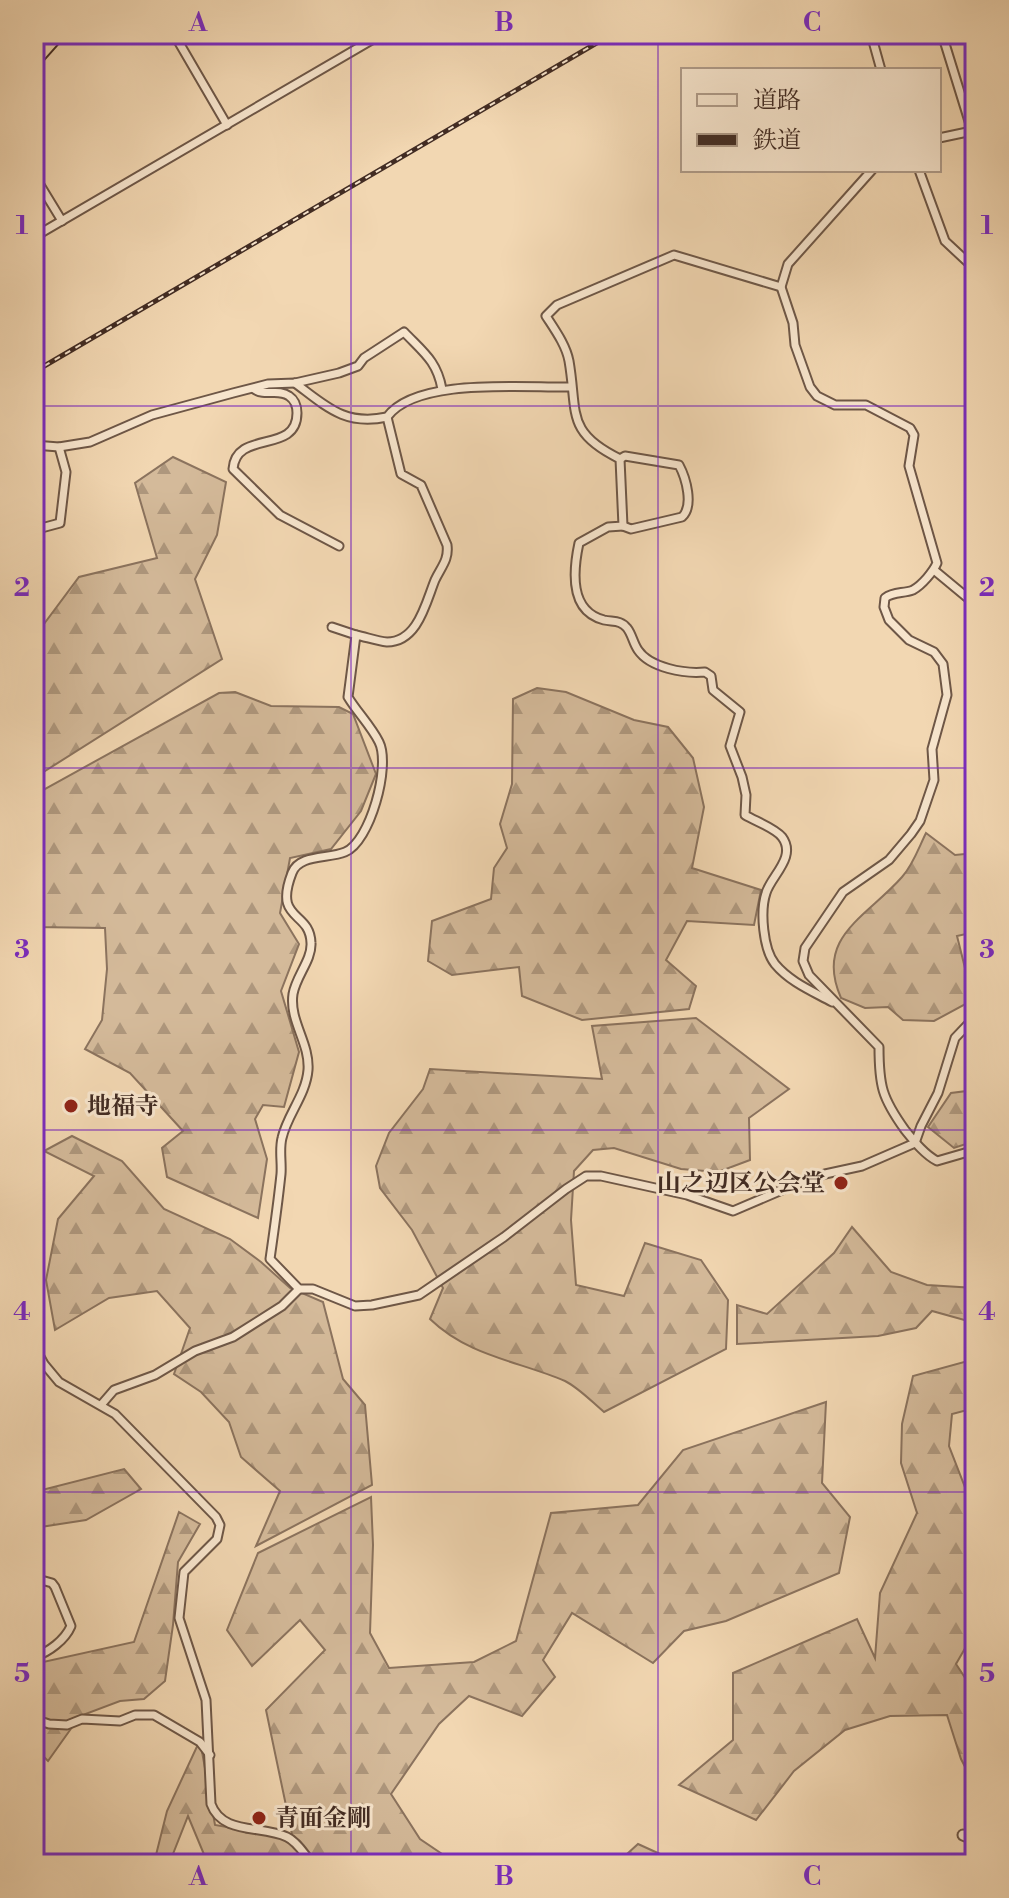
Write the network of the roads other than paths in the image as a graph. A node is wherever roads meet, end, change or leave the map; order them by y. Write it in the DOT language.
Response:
graph roads {
  1 [pos="58,34"];
  2 [pos="174,34"];
  3 [pos="363,34"];
  4 [pos="382,34"];
  5 [pos="871,34"];
  6 [pos="942,34"];
  7 [pos="368,42"];
  8 [pos="34,61"];
  9 [pos="880,68"];
  10 [pos="227,125"];
  11 [pos="973,131"];
  12 [pos="941,138"];
  13 [pos="870,172"];
  14 [pos="920,172"];
  15 [pos="34,175"];
  16 [pos="62,221"];
  17 [pos="34,237"];
  18 [pos="975,269"];
  19 [pos="781,287"];
  20 [pos="295,383"];
  21 [pos="571,387"];
  22 [pos="254,389"];
  23 [pos="442,389"];
  24 [pos="387,417"];
  25 [pos="34,445"];
  26 [pos="59,447"];
  27 [pos="620,459"];
  28 [pos="623,526"];
  29 [pos="34,530"];
  30 [pos="339,546"];
  31 [pos="934,570"];
  32 [pos="975,604"];
  33 [pos="332,627"];
  34 [pos="356,635"];
  35 [pos="837,1005"];
  36 [pos="975,1017"];
  37 [pos="915,1143"];
  38 [pos="975,1150"];
  39 [pos="299,1289"];
  40 [pos="35,1351"];
  41 [pos="101,1405"];
  42 [pos="34,1578"];
  43 [pos="34,1657"];
  44 [pos="34,1719"];
  45 [pos="211,1757"];
  46 [pos="963,1835"];
  47 [pos="975,1840"];
  48 [pos="313,1864"];
  1 -- 8 [label="highway"];
  2 -- 10 [label="street"];
  3 -- 7 [label="street"];
  4 -- 7 [label="street"];
  5 -- 9 [label="street"];
  6 -- 11 [label="street"];
  7 -- 10 [label="street"];
  10 -- 16 [label="street"];
  11 -- 12 [label="street"];
  13 -- 19 [label="street"];
  14 -- 18 [label="street"];
  15 -- 16 [label="street"];
  16 -- 17 [label="street"];
  19 -- 21 [label="street"];
  19 -- 31 [label="street"];
  20 -- 22 [label="street"];
  20 -- 23 [label="street"];
  20 -- 24 [label="street"];
  21 -- 23 [label="street"];
  21 -- 27 [label="street"];
  22 -- 26 [label="street"];
  22 -- 30 [label="street"];
  23 -- 24 [label="street"];
  24 -- 34 [label="street"];
  25 -- 26 [label="street"];
  26 -- 29 [label="street"];
  27 -- 28 [label="street"];
  27 -- 28 [label="street"];
  28 -- 35 [label="street"];
  31 -- 32 [label="street"];
  31 -- 35 [label="street"];
  33 -- 34 [label="street"];
  34 -- 39 [label="street"];
  35 -- 37 [label="street"];
  36 -- 37 [label="street"];
  37 -- 38 [label="street"];
  37 -- 39 [label="street"];
  39 -- 41 [label="street"];
  40 -- 41 [label="street"];
  41 -- 45 [label="street"];
  42 -- 43 [label="street"];
  44 -- 45 [label="street"];
  45 -- 48 [label="street"];
  46 -- 47 [label="street"];
}
